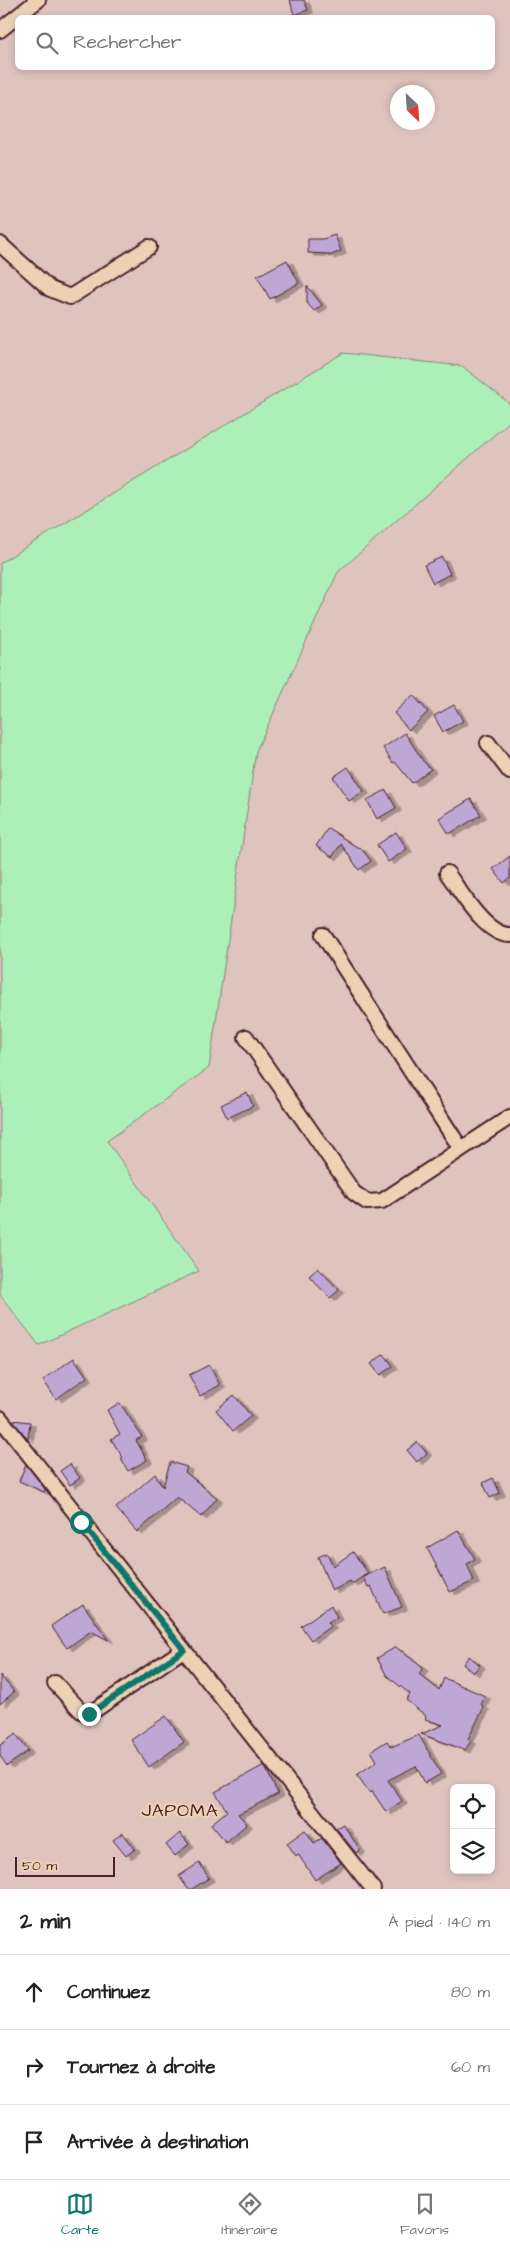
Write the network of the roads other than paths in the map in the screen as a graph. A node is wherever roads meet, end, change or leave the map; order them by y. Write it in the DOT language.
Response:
graph roads {
  1 [pos="38,0"];
  2 [pos="19,15"];
  3 [pos="15,18"];
  4 [pos="0,30"];
  5 [pos="0,244"];
  6 [pos="149,247"];
  7 [pos="488,743"];
  8 [pos="510,772"];
  9 [pos="447,873"];
  10 [pos="323,935"];
  11 [pos="510,935"];
  12 [pos="246,1037"];
  13 [pos="510,1116"];
  14 [pos="461,1148"];
  15 [pos="0,1418"];
  16 [pos="184,1650"];
  17 [pos="55,1683"];
  18 [pos="373,1889"];
  1 -- 2 [label="street"];
  3 -- 4 [label="street"];
  5 -- 6 [label="street"];
  7 -- 8 [label="street"];
  9 -- 11 [label="street"];
  10 -- 14 [label="street"];
  12 -- 14 [label="street"];
  13 -- 14 [label="street"];
  15 -- 16 [label="street"];
  16 -- 17 [label="street"];
  16 -- 18 [label="street"];
}
